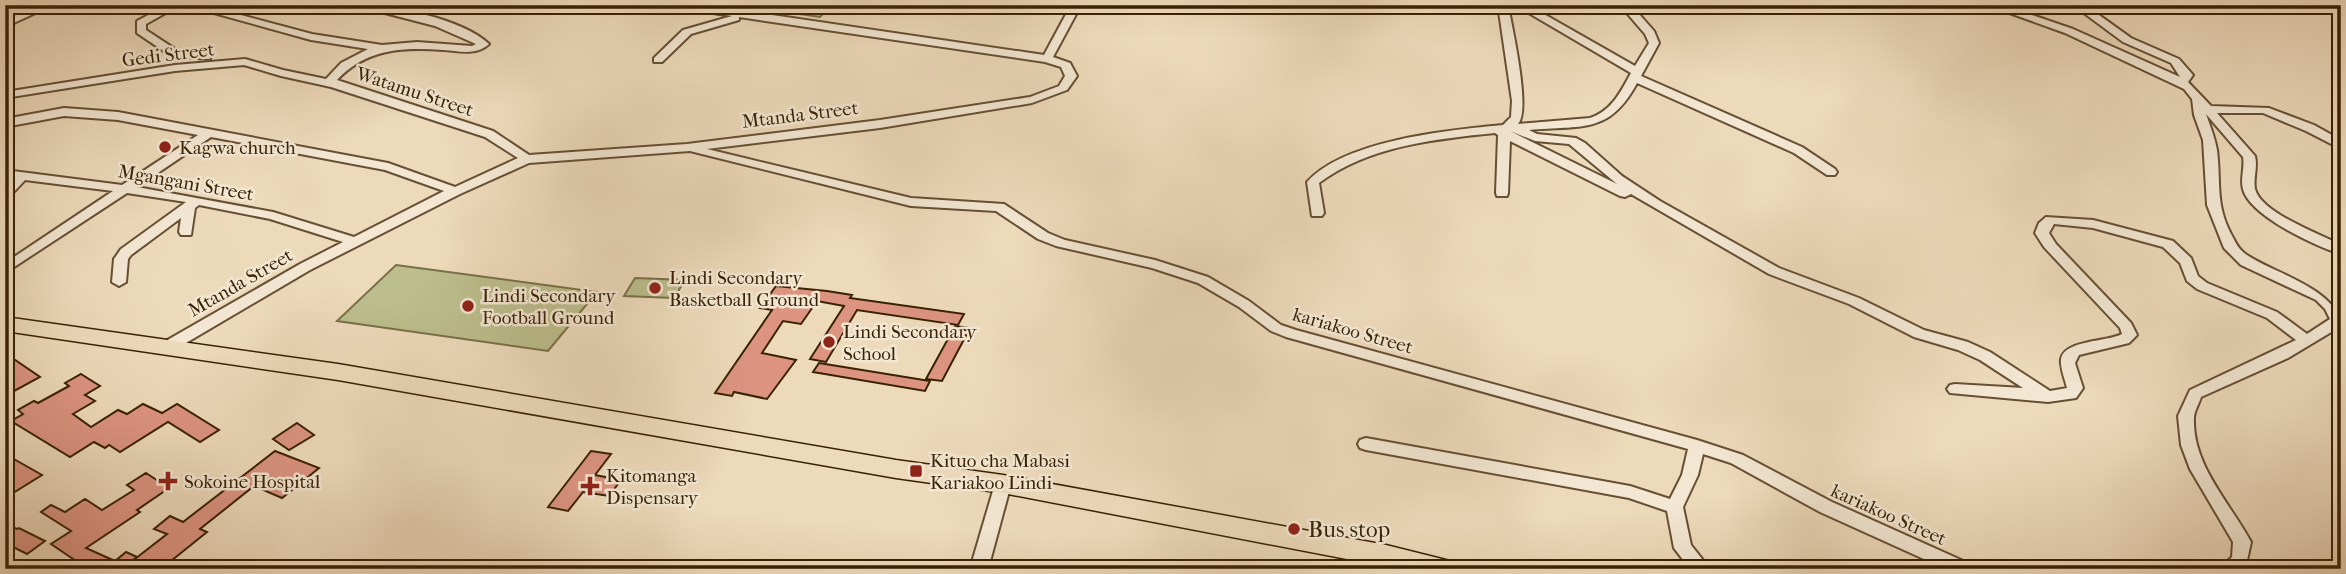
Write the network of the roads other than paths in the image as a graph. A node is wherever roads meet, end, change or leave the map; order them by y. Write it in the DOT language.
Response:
graph roads {
  1 [pos="48,5"];
  2 [pos="175,5"];
  3 [pos="191,5"];
  4 [pos="359,5"];
  5 [pos="682,5"];
  6 [pos="1076,5"];
  7 [pos="1503,5"];
  8 [pos="1520,5"];
  9 [pos="1625,5"];
  10 [pos="1992,5"];
  11 [pos="2078,5"];
  12 [pos="5,6"];
  13 [pos="33,12"];
  14 [pos="743,15"];
  15 [pos="5,23"];
  16 [pos="380,48"];
  17 [pos="189,57"];
  18 [pos="1046,59"];
  19 [pos="658,60"];
  20 [pos="245,62"];
  21 [pos="174,68"];
  22 [pos="1635,75"];
  23 [pos="2179,81"];
  24 [pos="334,84"];
  25 [pos="5,95"];
  26 [pos="2202,104"];
  27 [pos="5,123"];
  28 [pos="1506,130"];
  29 [pos="209,133"];
  30 [pos="2341,145"];
  31 [pos="687,148"];
  32 [pos="527,159"];
  33 [pos="1831,172"];
  34 [pos="5,174"];
  35 [pos="22,176"];
  36 [pos="126,190"];
  37 [pos="455,191"];
  38 [pos="5,193"];
  39 [pos="1502,193"];
  40 [pos="193,203"];
  41 [pos="1317,213"];
  42 [pos="1702,231"];
  43 [pos="186,232"];
  44 [pos="356,242"];
  45 [pos="2341,250"];
  46 [pos="5,269"];
  47 [pos="118,282"];
  48 [pos="5,324"];
  49 [pos="2306,340"];
  50 [pos="169,345"];
  51 [pos="1955,389"];
  52 [pos="2048,397"];
  53 [pos="1366,444"];
  54 [pos="1697,446"];
  55 [pos="1003,484"];
  56 [pos="1675,507"];
  57 [pos="1384,562"];
  58 [pos="1960,568"];
  59 [pos="979,569"];
  60 [pos="1441,569"];
  61 [pos="1701,569"];
  62 [pos="2228,569"];
  1 -- 13 [label="street"];
  2 -- 17 [label="street"];
  3 -- 16 [label="street"];
  4 -- 16 [label="street, Watamu Street"];
  5 -- 14 [label="street, Mtanda Street"];
  6 -- 18 [label="street"];
  7 -- 28 [label="street"];
  8 -- 22 [label="street"];
  9 -- 22 [label="street"];
  10 -- 23 [label="street"];
  11 -- 23 [label="street"];
  12 -- 13 [label="street"];
  13 -- 15 [label="street"];
  14 -- 18 [label="street, Mtanda Street"];
  14 -- 19 [label="street"];
  16 -- 24 [label="street, Watamu Street"];
  17 -- 20 [label="street"];
  17 -- 21 [label="street"];
  18 -- 31 [label="street, Mtanda Street"];
  20 -- 21 [label="street, Gedi Street"];
  20 -- 24 [label="street, Gedi Street"];
  21 -- 25 [label="street, Gedi Street"];
  22 -- 28 [label="street"];
  22 -- 33 [label="street"];
  23 -- 26 [label="street"];
  24 -- 32 [label="street, Watamu Street"];
  26 -- 30 [label="street"];
  26 -- 45 [label="street"];
  26 -- 49 [label="street"];
  27 -- 29 [label="street"];
  28 -- 39 [label="street"];
  28 -- 41 [label="street"];
  28 -- 42 [label="street"];
  28 -- 42 [label="street"];
  29 -- 36 [label="street"];
  29 -- 37 [label="street"];
  31 -- 32 [label="street, Mtanda Street"];
  31 -- 54 [label="street, kariakoo Street"];
  32 -- 37 [label="street, Mtanda Street"];
  34 -- 35 [label="street, Mgangani Street"];
  35 -- 36 [label="street, Mgangani Street"];
  35 -- 38 [label="street"];
  36 -- 40 [label="street, Mgangani Street"];
  36 -- 46 [label="street"];
  37 -- 44 [label="street, Mtanda Street"];
  40 -- 43 [label="street"];
  40 -- 44 [label="street, Mgangani Street"];
  40 -- 47 [label="street"];
  42 -- 52 [label="street"];
  44 -- 50 [label="street, Mtanda Street"];
  48 -- 50 [label="highway"];
  49 -- 52 [label="street"];
  49 -- 62 [label="street"];
  50 -- 55 [label="highway"];
  51 -- 52 [label="street"];
  53 -- 56 [label="street"];
  54 -- 56 [label="street"];
  54 -- 58 [label="street, kariakoo Street"];
  55 -- 57 [label="highway"];
  55 -- 59 [label="street"];
  56 -- 61 [label="street"];
  57 -- 60 [label="highway"];
}
